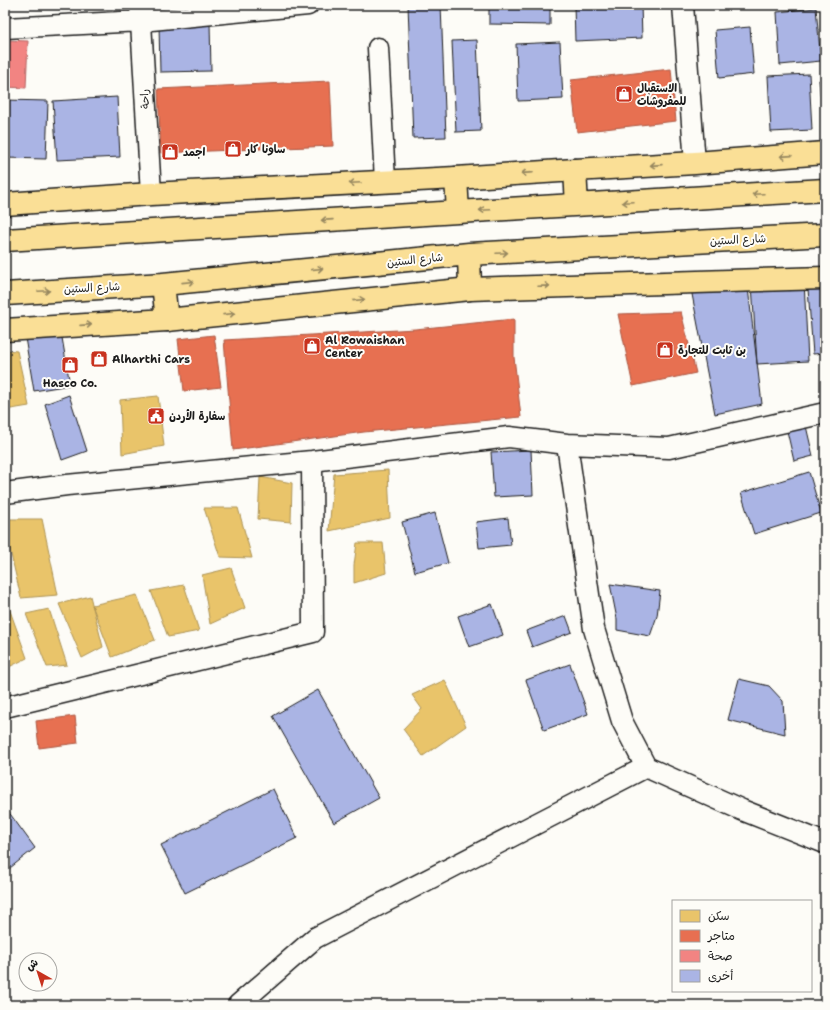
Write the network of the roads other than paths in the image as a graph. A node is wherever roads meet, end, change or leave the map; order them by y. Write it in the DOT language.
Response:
graph roads {
  1 [pos="308,5"];
  2 [pos="683,5"];
  3 [pos="140,13"];
  4 [pos="5,28"];
  5 [pos="378,48"];
  6 [pos="825,153"];
  7 [pos="695,163"];
  8 [pos="575,170"];
  9 [pos="456,178"];
  10 [pos="385,182"];
  11 [pos="825,190"];
  12 [pos="151,194"];
  13 [pos="5,204"];
  14 [pos="577,205"];
  15 [pos="458,212"];
  16 [pos="825,235"];
  17 [pos="5,240"];
  18 [pos="469,254"];
  19 [pos="825,278"];
  20 [pos="163,284"];
  21 [pos="470,289"];
  22 [pos="5,294"];
  23 [pos="167,320"];
  24 [pos="5,330"];
  25 [pos="825,413"];
  26 [pos="567,444"];
  27 [pos="312,461"];
  28 [pos="5,493"];
  29 [pos="5,707"];
  30 [pos="646,767"];
  31 [pos="825,843"];
  32 [pos="238,1005"];
  1 -- 3 [label="street"];
  2 -- 7 [label="street"];
  3 -- 4 [label="street"];
  3 -- 12 [label="street, راحة"];
  5 -- 10 [label="street"];
  6 -- 7 [label="main road, one-way"];
  7 -- 8 [label="main road, one-way"];
  8 -- 9 [label="main road, one-way"];
  8 -- 14 [label="main road"];
  9 -- 10 [label="main road"];
  9 -- 15 [label="main road"];
  10 -- 12 [label="main road, one-way"];
  11 -- 14 [label="main road, one-way"];
  12 -- 13 [label="main road"];
  14 -- 15 [label="main road, one-way"];
  15 -- 17 [label="main road, one-way"];
  18 -- 16 [label="main road, شارع الستين, one-way"];
  20 -- 18 [label="main road, شارع الستين, one-way"];
  18 -- 21 [label="main road"];
  21 -- 19 [label="main road, one-way"];
  22 -- 20 [label="main road, شارع الستين, one-way"];
  20 -- 23 [label="main road"];
  23 -- 21 [label="main road, one-way"];
  24 -- 23 [label="main road, one-way"];
  25 -- 26 [label="street"];
  26 -- 27 [label="street"];
  26 -- 30 [label="street"];
  27 -- 28 [label="street"];
  27 -- 29 [label="street"];
  30 -- 31 [label="street"];
  30 -- 32 [label="street"];
}
